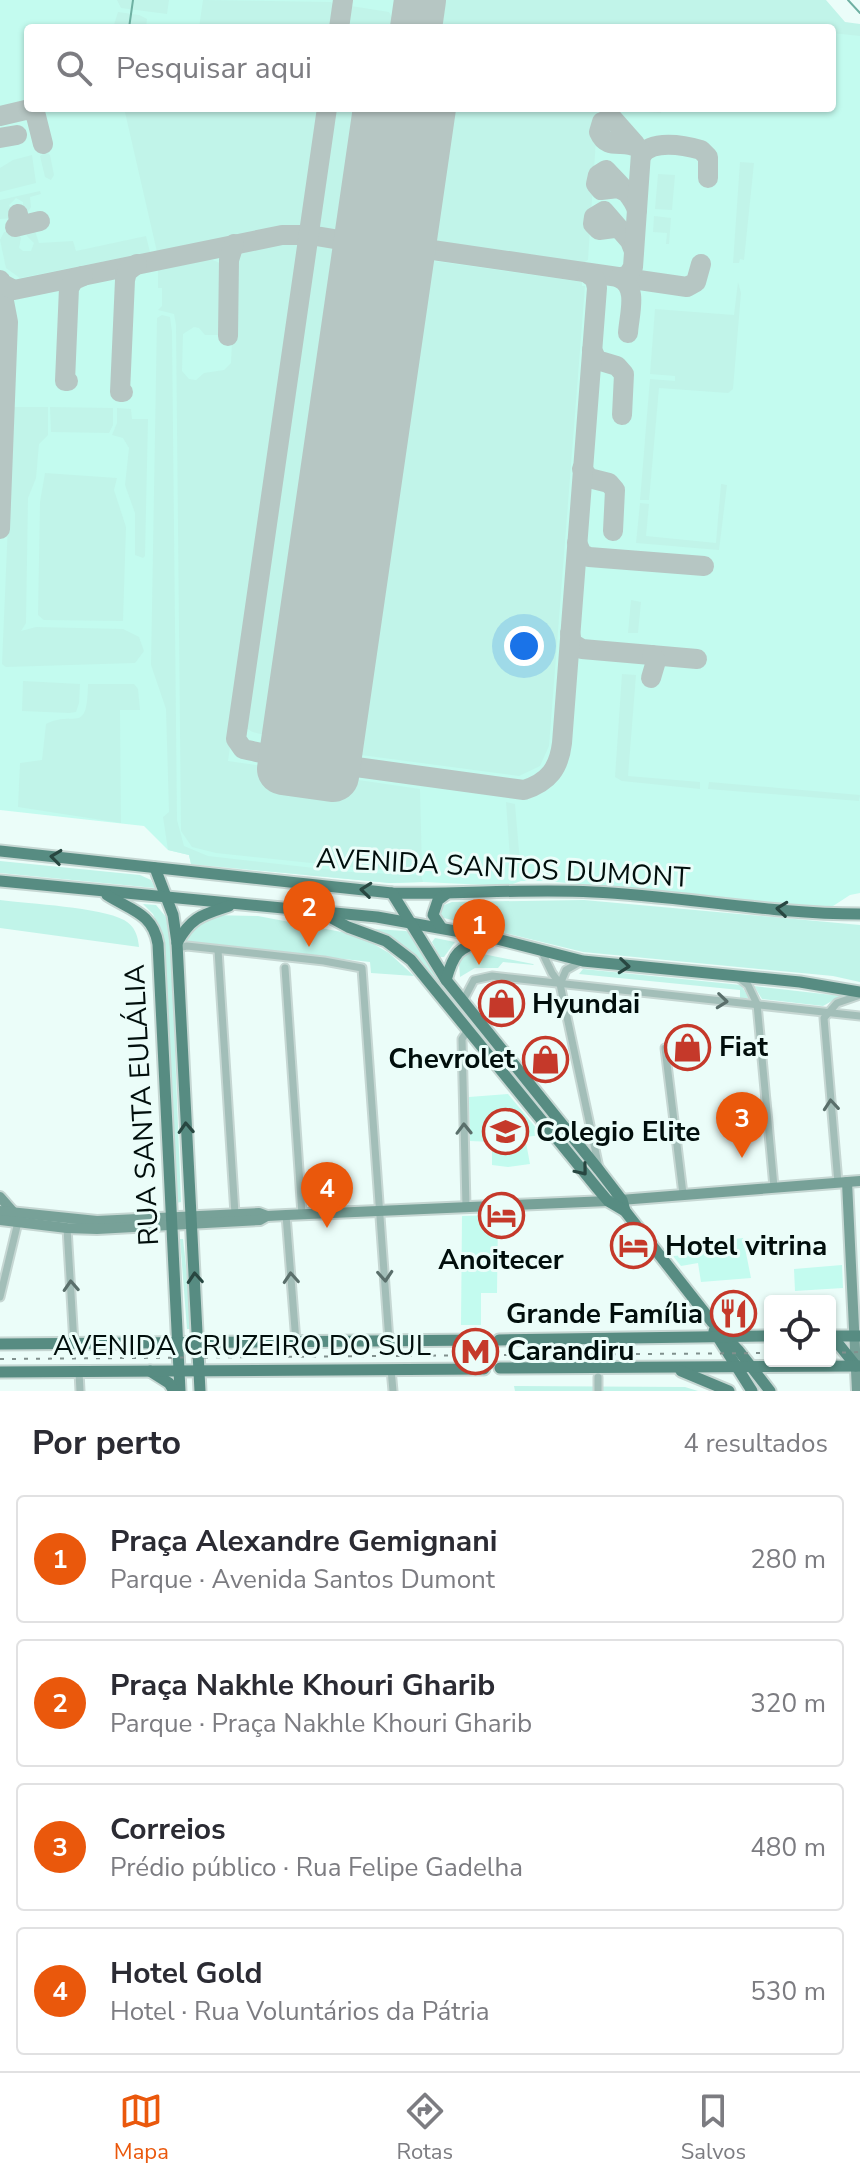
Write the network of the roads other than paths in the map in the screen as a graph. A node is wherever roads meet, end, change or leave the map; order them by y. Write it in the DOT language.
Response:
graph roads {
  1 [pos="0,851"];
  2 [pos="155,868"];
  3 [pos="0,881"];
  4 [pos="103,893"];
  5 [pos="392,893"];
  6 [pos="446,894"];
  7 [pos="168,898"];
  8 [pos="234,904"];
  9 [pos="322,912"];
  10 [pos="860,914"];
  11 [pos="410,922"];
  12 [pos="441,927"];
  13 [pos="489,937"];
  14 [pos="177,946"];
  15 [pos="218,950"];
  16 [pos="542,952"];
  17 [pos="583,961"];
  18 [pos="285,968"];
  19 [pos="737,976"];
  20 [pos="446,980"];
  21 [pos="560,984"];
  22 [pos="860,994"];
  23 [pos="463,1001"];
  24 [pos="757,1004"];
  25 [pos="828,1012"];
  26 [pos="860,1016"];
  27 [pos="468,1030"];
  28 [pos="665,1048"];
  29 [pos="599,1170"];
  30 [pos="860,1181"];
  31 [pos="843,1182"];
  32 [pos="774,1187"];
  33 [pos="683,1194"];
  34 [pos="0,1197"];
  35 [pos="608,1201"];
  36 [pos="624,1205"];
  37 [pos="466,1207"];
  38 [pos="0,1211"];
  39 [pos="380,1211"];
  40 [pos="235,1214"];
  41 [pos="302,1214"];
  42 [pos="286,1215"];
  43 [pos="267,1216"];
  44 [pos="16,1217"];
  45 [pos="0,1220"];
  46 [pos="191,1220"];
  47 [pos="171,1221"];
  48 [pos="84,1224"];
  49 [pos="67,1228"];
  50 [pos="0,1297"];
  51 [pos="721,1336"];
  52 [pos="764,1336"];
  53 [pos="836,1336"];
  54 [pos="857,1336"];
  55 [pos="482,1340"];
  56 [pos="499,1340"];
  57 [pos="389,1341"];
  58 [pos="296,1342"];
  59 [pos="836,1342"];
  60 [pos="199,1343"];
  61 [pos="0,1344"];
  62 [pos="74,1344"];
  63 [pos="180,1344"];
  64 [pos="752,1366"];
  65 [pos="858,1366"];
  66 [pos="735,1367"];
  67 [pos="500,1368"];
  68 [pos="673,1368"];
  69 [pos="391,1369"];
  70 [pos="484,1369"];
  71 [pos="200,1370"];
  72 [pos="149,1371"];
  73 [pos="180,1371"];
  74 [pos="0,1372"];
  75 [pos="79,1372"];
  76 [pos="598,1377"];
  77 [pos="80,1391"];
  78 [pos="177,1391"];
  79 [pos="200,1391"];
  80 [pos="393,1391"];
  81 [pos="598,1391"];
  82 [pos="729,1391"];
  83 [pos="752,1391"];
  84 [pos="770,1391"];
  85 [pos="857,1391"];
  2 -- 1 [label="main road, AVENIDA SANTOS DUMONT, one-way"];
  5 -- 2 [label="main road, AVENIDA SANTOS DUMONT, one-way"];
  2 -- 7 [label="main road, RUA SANTA EULÁLIA"];
  3 -- 4 [label="main road, AVENIDA SANTOS DUMONT"];
  4 -- 7 [label="main road, AVENIDA SANTOS DUMONT"];
  4 -- 47 [label="main road, RUA SANTA EULÁLIA"];
  5 -- 6 [label="main road, AVENIDA SANTOS DUMONT"];
  5 -- 11 [label="main road"];
  10 -- 6 [label="main road, AVENIDA SANTOS DUMONT, one-way"];
  6 -- 12 [label="main road"];
  7 -- 8 [label="main road, AVENIDA SANTOS DUMONT"];
  7 -- 14 [label="main road, RUA SANTA EULÁLIA"];
  8 -- 9 [label="main road, AVENIDA SANTOS DUMONT"];
  8 -- 14 [label="main road"];
  9 -- 11 [label="main road, AVENIDA SANTOS DUMONT"];
  9 -- 27 [label="main road"];
  11 -- 12 [label="main road, AVENIDA SANTOS DUMONT"];
  11 -- 20 [label="main road"];
  12 -- 13 [label="main road, AVENIDA SANTOS DUMONT"];
  13 -- 16 [label="main road, AVENIDA SANTOS DUMONT"];
  13 -- 20 [label="main road"];
  14 -- 15 [label="street"];
  46 -- 14 [label="main road, RUA SANTA EULÁLIA, one-way"];
  15 -- 39 [label="street"];
  15 -- 40 [label="street"];
  16 -- 17 [label="main road, AVENIDA SANTOS DUMONT"];
  16 -- 21 [label="street"];
  17 -- 19 [label="main road, AVENIDA SANTOS DUMONT, one-way"];
  17 -- 21 [label="street"];
  18 -- 41 [label="street"];
  19 -- 22 [label="main road, AVENIDA SANTOS DUMONT"];
  19 -- 24 [label="street"];
  20 -- 23 [label="main road"];
  21 -- 23 [label="street"];
  21 -- 24 [label="street, one-way"];
  21 -- 29 [label="street"];
  22 -- 25 [label="street"];
  23 -- 29 [label="main road"];
  24 -- 25 [label="street"];
  24 -- 32 [label="street"];
  25 -- 26 [label="street"];
  31 -- 25 [label="street, one-way"];
  27 -- 35 [label="main road, one-way"];
  37 -- 27 [label="street, one-way"];
  28 -- 33 [label="street"];
  29 -- 36 [label="main road"];
  30 -- 31 [label="main road"];
  31 -- 32 [label="main road"];
  31 -- 54 [label="main road"];
  32 -- 33 [label="main road"];
  33 -- 36 [label="main road"];
  34 -- 44 [label="main road"];
  35 -- 36 [label="main road"];
  35 -- 37 [label="main road"];
  36 -- 51 [label="main road"];
  37 -- 39 [label="main road"];
  38 -- 44 [label="main road"];
  39 -- 41 [label="main road"];
  39 -- 57 [label="street, one-way"];
  40 -- 43 [label="main road"];
  40 -- 46 [label="main road"];
  41 -- 42 [label="main road"];
  42 -- 43 [label="main road"];
  58 -- 42 [label="street, one-way"];
  43 -- 46 [label="main road"];
  44 -- 45 [label="main road"];
  44 -- 48 [label="main road"];
  44 -- 49 [label="main road"];
  44 -- 50 [label="street"];
  46 -- 47 [label="main road"];
  60 -- 46 [label="main road, RUA SANTA EULÁLIA, one-way"];
  47 -- 48 [label="main road"];
  47 -- 63 [label="main road, RUA SANTA EULÁLIA"];
  48 -- 49 [label="main road"];
  62 -- 49 [label="street, one-way"];
  51 -- 52 [label="main road"];
  51 -- 56 [label="main road"];
  51 -- 64 [label="main road"];
  51 -- 66 [label="main road"];
  53 -- 54 [label="main road"];
  54 -- 65 [label="main road"];
  55 -- 57 [label="main road, AVENIDA CRUZEIRO DO SUL"];
  57 -- 58 [label="main road, AVENIDA CRUZEIRO DO SUL"];
  58 -- 60 [label="main road, AVENIDA CRUZEIRO DO SUL"];
  59 -- 65 [label="main road"];
  60 -- 63 [label="main road, AVENIDA CRUZEIRO DO SUL"];
  60 -- 71 [label="main road, RUA SANTA EULÁLIA"];
  61 -- 62 [label="main road, AVENIDA CRUZEIRO DO SUL"];
  62 -- 63 [label="main road, AVENIDA CRUZEIRO DO SUL"];
  63 -- 73 [label="main road, RUA SANTA EULÁLIA"];
  64 -- 65 [label="main road"];
  64 -- 66 [label="main road"];
  64 -- 84 [label="main road"];
  65 -- 85 [label="main road"];
  66 -- 68 [label="main road"];
  66 -- 83 [label="main road"];
  67 -- 68 [label="main road"];
  68 -- 82 [label="main road"];
  69 -- 70 [label="main road, AVENIDA CRUZEIRO DO SUL"];
  69 -- 71 [label="main road, AVENIDA CRUZEIRO DO SUL"];
  69 -- 80 [label="street"];
  71 -- 73 [label="main road, AVENIDA CRUZEIRO DO SUL"];
  71 -- 79 [label="main road, RUA SANTA EULÁLIA"];
  72 -- 73 [label="main road, AVENIDA CRUZEIRO DO SUL"];
  72 -- 75 [label="main road, AVENIDA CRUZEIRO DO SUL"];
  72 -- 78 [label="main road"];
  73 -- 78 [label="main road, RUA SANTA EULÁLIA"];
  74 -- 75 [label="main road, AVENIDA CRUZEIRO DO SUL"];
  75 -- 77 [label="street"];
  76 -- 81 [label="street"];
}
